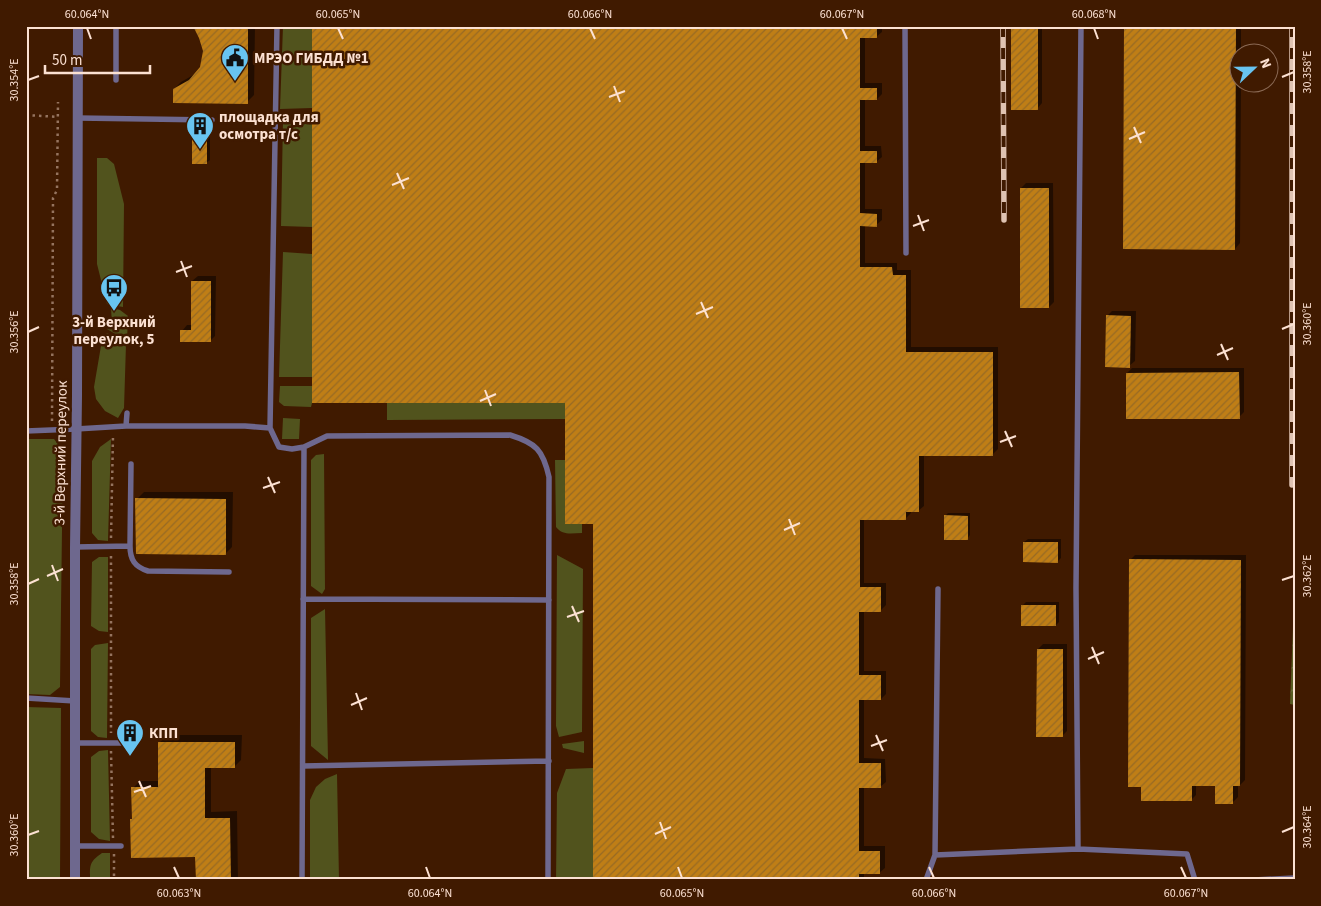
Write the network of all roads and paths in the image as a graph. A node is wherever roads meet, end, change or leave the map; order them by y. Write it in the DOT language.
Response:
graph roads {
  1 [pos="78,26"];
  2 [pos="116,26"];
  3 [pos="277,26"];
  4 [pos="904,26"];
  5 [pos="1081,26"];
  6 [pos="116,80"];
  7 [pos="58,102"];
  8 [pos="26,115"];
  9 [pos="58,117"];
  10 [pos="78,118"];
  11 [pos="212,120"];
  12 [pos="906,254"];
  13 [pos="128,414"];
  14 [pos="126,426"];
  15 [pos="113,427"];
  16 [pos="270,428"];
  17 [pos="76,429"];
  18 [pos="52,430"];
  19 [pos="26,431"];
  20 [pos="304,447"];
  21 [pos="131,464"];
  22 [pos="111,546"];
  23 [pos="130,546"];
  24 [pos="75,547"];
  25 [pos="229,572"];
  26 [pos="938,590"];
  27 [pos="303,599"];
  28 [pos="549,600"];
  29 [pos="26,698"];
  30 [pos="75,702"];
  31 [pos="111,743"];
  32 [pos="121,743"];
  33 [pos="76,744"];
  34 [pos="549,760"];
  35 [pos="303,766"];
  36 [pos="76,846"];
  37 [pos="114,846"];
  38 [pos="121,846"];
  39 [pos="1078,849"];
  40 [pos="935,855"];
  41 [pos="75,880"];
  42 [pos="114,880"];
  43 [pos="302,880"];
  44 [pos="548,880"];
  45 [pos="926,880"];
  46 [pos="1195,880"];
  47 [pos="1254,880"];
  48 [pos="1294,880"];
  1 -- 10 [label="street, 3-й Верхний переулок"];
  2 -- 6 [label="lane"];
  3 -- 16 [label="lane"];
  4 -- 12 [label="lane"];
  5 -- 39 [label="lane"];
  7 -- 9 [label="path"];
  8 -- 9 [label="path"];
  9 -- 18 [label="path"];
  10 -- 11 [label="lane"];
  10 -- 17 [label="street, 3-й Верхний переулок"];
  13 -- 14 [label="lane"];
  14 -- 15 [label="lane"];
  14 -- 16 [label="lane"];
  15 -- 17 [label="lane"];
  15 -- 22 [label="path"];
  16 -- 20 [label="lane"];
  17 -- 18 [label="lane"];
  17 -- 24 [label="street, 3-й Верхний переулок"];
  18 -- 19 [label="lane"];
  20 -- 27 [label="lane"];
  20 -- 28 [label="lane"];
  21 -- 23 [label="lane"];
  22 -- 23 [label="lane"];
  22 -- 24 [label="lane"];
  22 -- 31 [label="path"];
  23 -- 25 [label="lane"];
  24 -- 30 [label="street, 3-й Верхний переулок"];
  26 -- 40 [label="lane"];
  27 -- 28 [label="lane"];
  27 -- 35 [label="lane"];
  28 -- 34 [label="lane"];
  29 -- 30 [label="lane"];
  30 -- 33 [label="street, 3-й Верхний переулок"];
  31 -- 32 [label="lane"];
  31 -- 33 [label="lane"];
  31 -- 37 [label="path"];
  33 -- 36 [label="street, 3-й Верхний переулок"];
  34 -- 35 [label="lane"];
  34 -- 44 [label="lane"];
  35 -- 43 [label="lane"];
  36 -- 37 [label="lane"];
  36 -- 41 [label="street, 3-й Верхний переулок"];
  37 -- 38 [label="lane"];
  37 -- 42 [label="path"];
  39 -- 40 [label="lane"];
  39 -- 46 [label="lane"];
  40 -- 45 [label="lane"];
  47 -- 48 [label="lane"];
}
